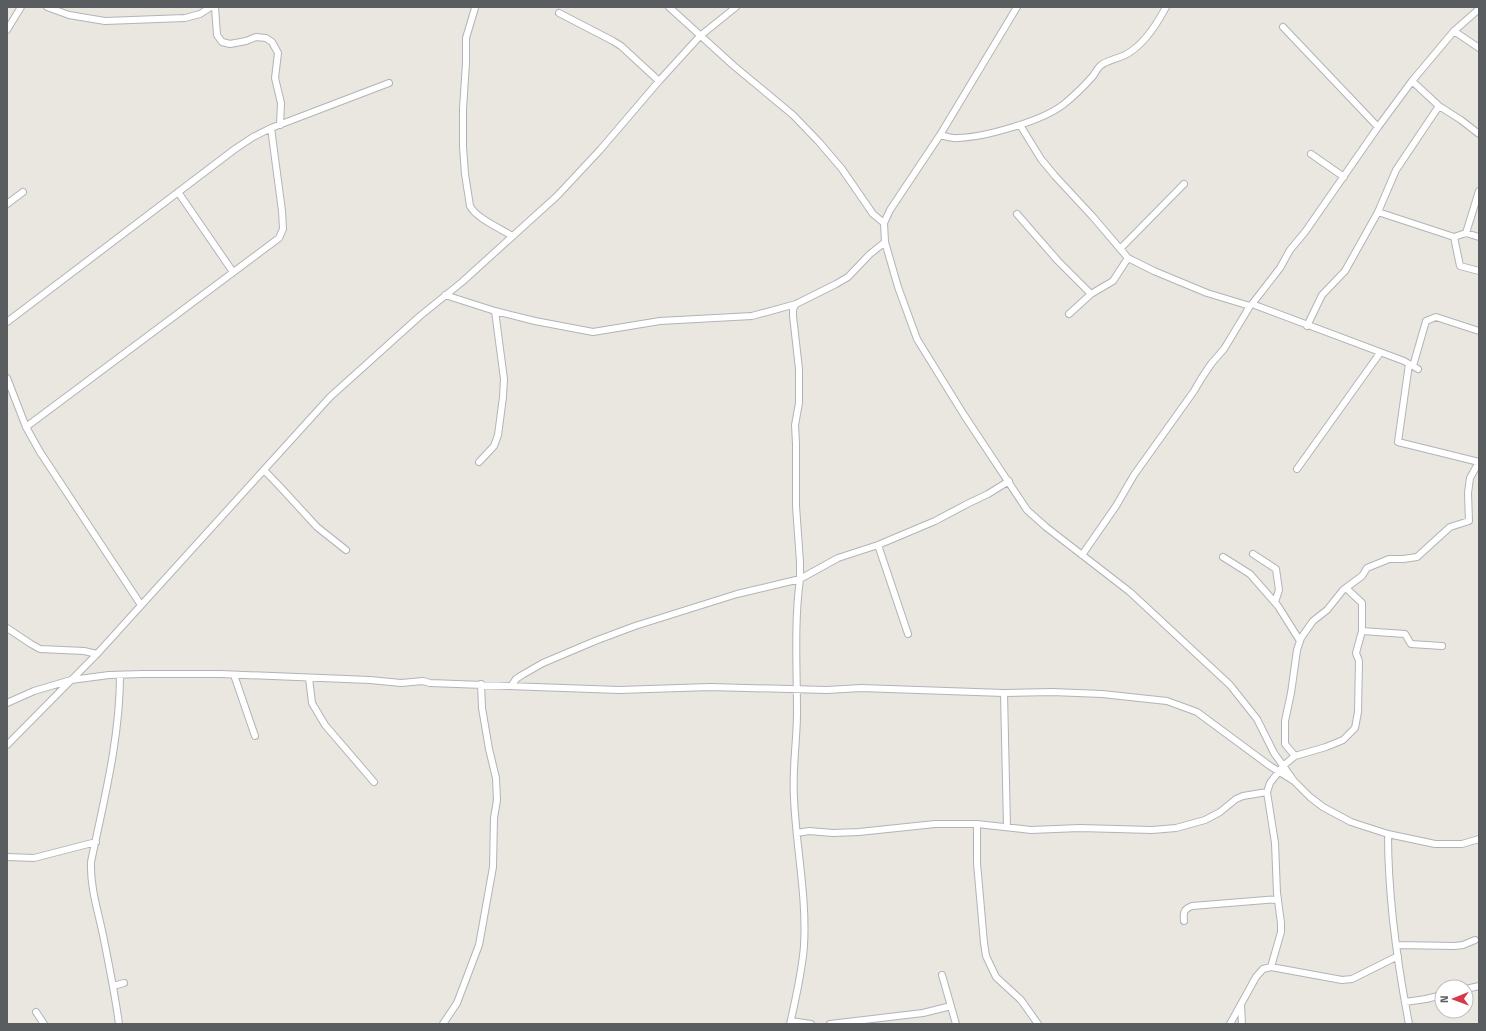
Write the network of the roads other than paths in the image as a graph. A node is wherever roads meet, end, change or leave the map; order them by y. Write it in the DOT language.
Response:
graph roads {
  1 [pos="21,7"];
  2 [pos="47,7"];
  3 [pos="211,7"];
  4 [pos="215,7"];
  5 [pos="669,7"];
  6 [pos="736,7"];
  7 [pos="1018,7"];
  8 [pos="1166,7"];
  9 [pos="475,8"];
  10 [pos="1479,9"];
  11 [pos="559,13"];
  12 [pos="1283,27"];
  13 [pos="7,30"];
  14 [pos="1454,31"];
  15 [pos="700,36"];
  16 [pos="1479,48"];
  17 [pos="659,81"];
  18 [pos="1412,81"];
  19 [pos="389,83"];
  20 [pos="1439,106"];
  21 [pos="280,125"];
  22 [pos="1020,125"];
  23 [pos="1378,127"];
  24 [pos="271,128"];
  25 [pos="1479,134"];
  26 [pos="940,135"];
  27 [pos="1311,154"];
  28 [pos="1344,177"];
  29 [pos="1184,184"];
  30 [pos="1479,191"];
  31 [pos="23,192"];
  32 [pos="178,192"];
  33 [pos="7,204"];
  34 [pos="1378,212"];
  35 [pos="1017,214"];
  36 [pos="884,222"];
  37 [pos="1466,233"];
  38 [pos="512,236"];
  39 [pos="1454,237"];
  40 [pos="1479,237"];
  41 [pos="885,242"];
  42 [pos="1120,249"];
  43 [pos="1128,258"];
  44 [pos="1479,271"];
  45 [pos="232,272"];
  46 [pos="1091,294"];
  47 [pos="445,295"];
  48 [pos="796,304"];
  49 [pos="1251,305"];
  50 [pos="495,312"];
  51 [pos="1069,314"];
  52 [pos="7,322"];
  53 [pos="1308,326"];
  54 [pos="1479,331"];
  55 [pos="1380,353"];
  56 [pos="1413,366"];
  57 [pos="7,378"];
  58 [pos="26,427"];
  59 [pos="479,462"];
  60 [pos="1479,462"];
  61 [pos="1297,469"];
  62 [pos="264,470"];
  63 [pos="1009,481"];
  64 [pos="878,545"];
  65 [pos="346,550"];
  66 [pos="1253,554"];
  67 [pos="1082,555"];
  68 [pos="1223,557"];
  69 [pos="800,579"];
  70 [pos="1346,588"];
  71 [pos="1275,602"];
  72 [pos="141,605"];
  73 [pos="7,628"];
  74 [pos="1362,631"];
  75 [pos="908,634"];
  76 [pos="1300,641"];
  77 [pos="1442,646"];
  78 [pos="97,654"];
  79 [pos="120,675"];
  80 [pos="234,675"];
  81 [pos="309,678"];
  82 [pos="71,680"];
  83 [pos="481,684"];
  84 [pos="512,685"];
  85 [pos="796,689"];
  86 [pos="1004,693"];
  87 [pos="7,703"];
  88 [pos="255,736"];
  89 [pos="7,745"];
  90 [pos="1295,756"];
  91 [pos="1284,765"];
  92 [pos="1279,772"];
  93 [pos="1294,781"];
  94 [pos="374,782"];
  95 [pos="1267,792"];
  96 [pos="977,824"];
  97 [pos="1007,827"];
  98 [pos="797,833"];
  99 [pos="1388,834"];
  100 [pos="1479,839"];
  101 [pos="96,842"];
  102 [pos="7,857"];
  103 [pos="1278,899"];
  104 [pos="1184,921"];
  105 [pos="1475,940"];
  106 [pos="1396,945"];
  107 [pos="1398,956"];
  108 [pos="1271,967"];
  109 [pos="942,975"];
  110 [pos="124,983"];
  111 [pos="113,986"];
  112 [pos="1434,997"];
  113 [pos="1405,1002"];
  114 [pos="1242,1005"];
  115 [pos="951,1006"];
  116 [pos="36,1012"];
  117 [pos="791,1022"];
  118 [pos="44,1024"];
  119 [pos="118,1024"];
  120 [pos="443,1024"];
  121 [pos="811,1024"];
  122 [pos="830,1024"];
  123 [pos="956,1024"];
  124 [pos="1038,1024"];
  125 [pos="1230,1024"];
  126 [pos="1242,1024"];
  127 [pos="1409,1024"];
  1 -- 13 [label="street"];
  2 -- 3 [label="street"];
  4 -- 21 [label="street"];
  5 -- 15 [label="street"];
  6 -- 15 [label="street"];
  7 -- 26 [label="street"];
  8 -- 22 [label="street"];
  9 -- 38 [label="street"];
  10 -- 14 [label="street"];
  11 -- 17 [label="street"];
  12 -- 23 [label="street"];
  14 -- 16 [label="street"];
  14 -- 18 [label="street"];
  15 -- 17 [label="street"];
  15 -- 36 [label="street"];
  17 -- 38 [label="street"];
  18 -- 20 [label="street"];
  18 -- 23 [label="street"];
  19 -- 21 [label="street"];
  20 -- 25 [label="street"];
  20 -- 34 [label="street"];
  21 -- 24 [label="street"];
  22 -- 26 [label="street"];
  22 -- 42 [label="street"];
  23 -- 28 [label="street"];
  24 -- 32 [label="street"];
  24 -- 45 [label="street"];
  26 -- 36 [label="street"];
  27 -- 28 [label="street"];
  28 -- 49 [label="street"];
  29 -- 42 [label="street"];
  30 -- 37 [label="street"];
  31 -- 33 [label="street"];
  32 -- 45 [label="street"];
  32 -- 52 [label="street"];
  34 -- 39 [label="street"];
  34 -- 53 [label="street"];
  35 -- 46 [label="street"];
  36 -- 41 [label="street"];
  37 -- 39 [label="street"];
  37 -- 40 [label="street"];
  38 -- 47 [label="street"];
  39 -- 44 [label="street"];
  41 -- 48 [label="street"];
  41 -- 63 [label="street"];
  42 -- 43 [label="street"];
  43 -- 46 [label="street"];
  43 -- 49 [label="street"];
  45 -- 58 [label="street"];
  46 -- 51 [label="street"];
  47 -- 50 [label="street"];
  47 -- 62 [label="street"];
  48 -- 50 [label="street"];
  48 -- 69 [label="street"];
  49 -- 53 [label="street"];
  49 -- 67 [label="street"];
  50 -- 59 [label="street"];
  53 -- 55 [label="street"];
  54 -- 56 [label="street"];
  55 -- 56 [label="street"];
  55 -- 61 [label="street"];
  56 -- 60 [label="street"];
  57 -- 58 [label="street"];
  58 -- 72 [label="street"];
  60 -- 70 [label="street"];
  62 -- 65 [label="street"];
  62 -- 72 [label="street"];
  63 -- 64 [label="street"];
  63 -- 67 [label="street"];
  64 -- 69 [label="street"];
  64 -- 75 [label="street"];
  66 -- 71 [label="street"];
  67 -- 91 [label="street"];
  68 -- 71 [label="street"];
  69 -- 84 [label="street"];
  69 -- 85 [label="street"];
  70 -- 74 [label="street"];
  70 -- 76 [label="street"];
  71 -- 76 [label="street"];
  72 -- 78 [label="street"];
  73 -- 78 [label="street"];
  74 -- 77 [label="street"];
  74 -- 90 [label="street"];
  76 -- 90 [label="street"];
  78 -- 82 [label="street"];
  79 -- 80 [label="street"];
  79 -- 82 [label="street"];
  79 -- 101 [label="street"];
  80 -- 81 [label="street"];
  80 -- 88 [label="street"];
  81 -- 83 [label="street"];
  81 -- 94 [label="street"];
  82 -- 87 [label="street"];
  82 -- 89 [label="street"];
  83 -- 84 [label="street"];
  83 -- 120 [label="street"];
  84 -- 85 [label="street"];
  85 -- 86 [label="street"];
  85 -- 98 [label="street"];
  86 -- 92 [label="street"];
  86 -- 97 [label="street"];
  90 -- 91 [label="street"];
  91 -- 92 [label="street"];
  91 -- 93 [label="street"];
  92 -- 93 [label="street"];
  92 -- 95 [label="street"];
  93 -- 99 [label="street"];
  95 -- 97 [label="street"];
  95 -- 103 [label="street"];
  96 -- 97 [label="street"];
  96 -- 98 [label="street"];
  96 -- 124 [label="street"];
  98 -- 117 [label="street"];
  99 -- 100 [label="street"];
  99 -- 106 [label="street"];
  101 -- 102 [label="street"];
  101 -- 111 [label="street"];
  103 -- 104 [label="street"];
  103 -- 108 [label="street"];
  105 -- 106 [label="street"];
  106 -- 107 [label="street"];
  107 -- 108 [label="street"];
  107 -- 113 [label="street"];
  108 -- 114 [label="street"];
  109 -- 115 [label="street"];
  110 -- 111 [label="street"];
  111 -- 119 [label="street"];
  112 -- 113 [label="street"];
  113 -- 127 [label="street"];
  114 -- 125 [label="street"];
  114 -- 126 [label="street"];
  115 -- 122 [label="street"];
  115 -- 123 [label="street"];
  116 -- 118 [label="street"];
  117 -- 121 [label="street"];
}
